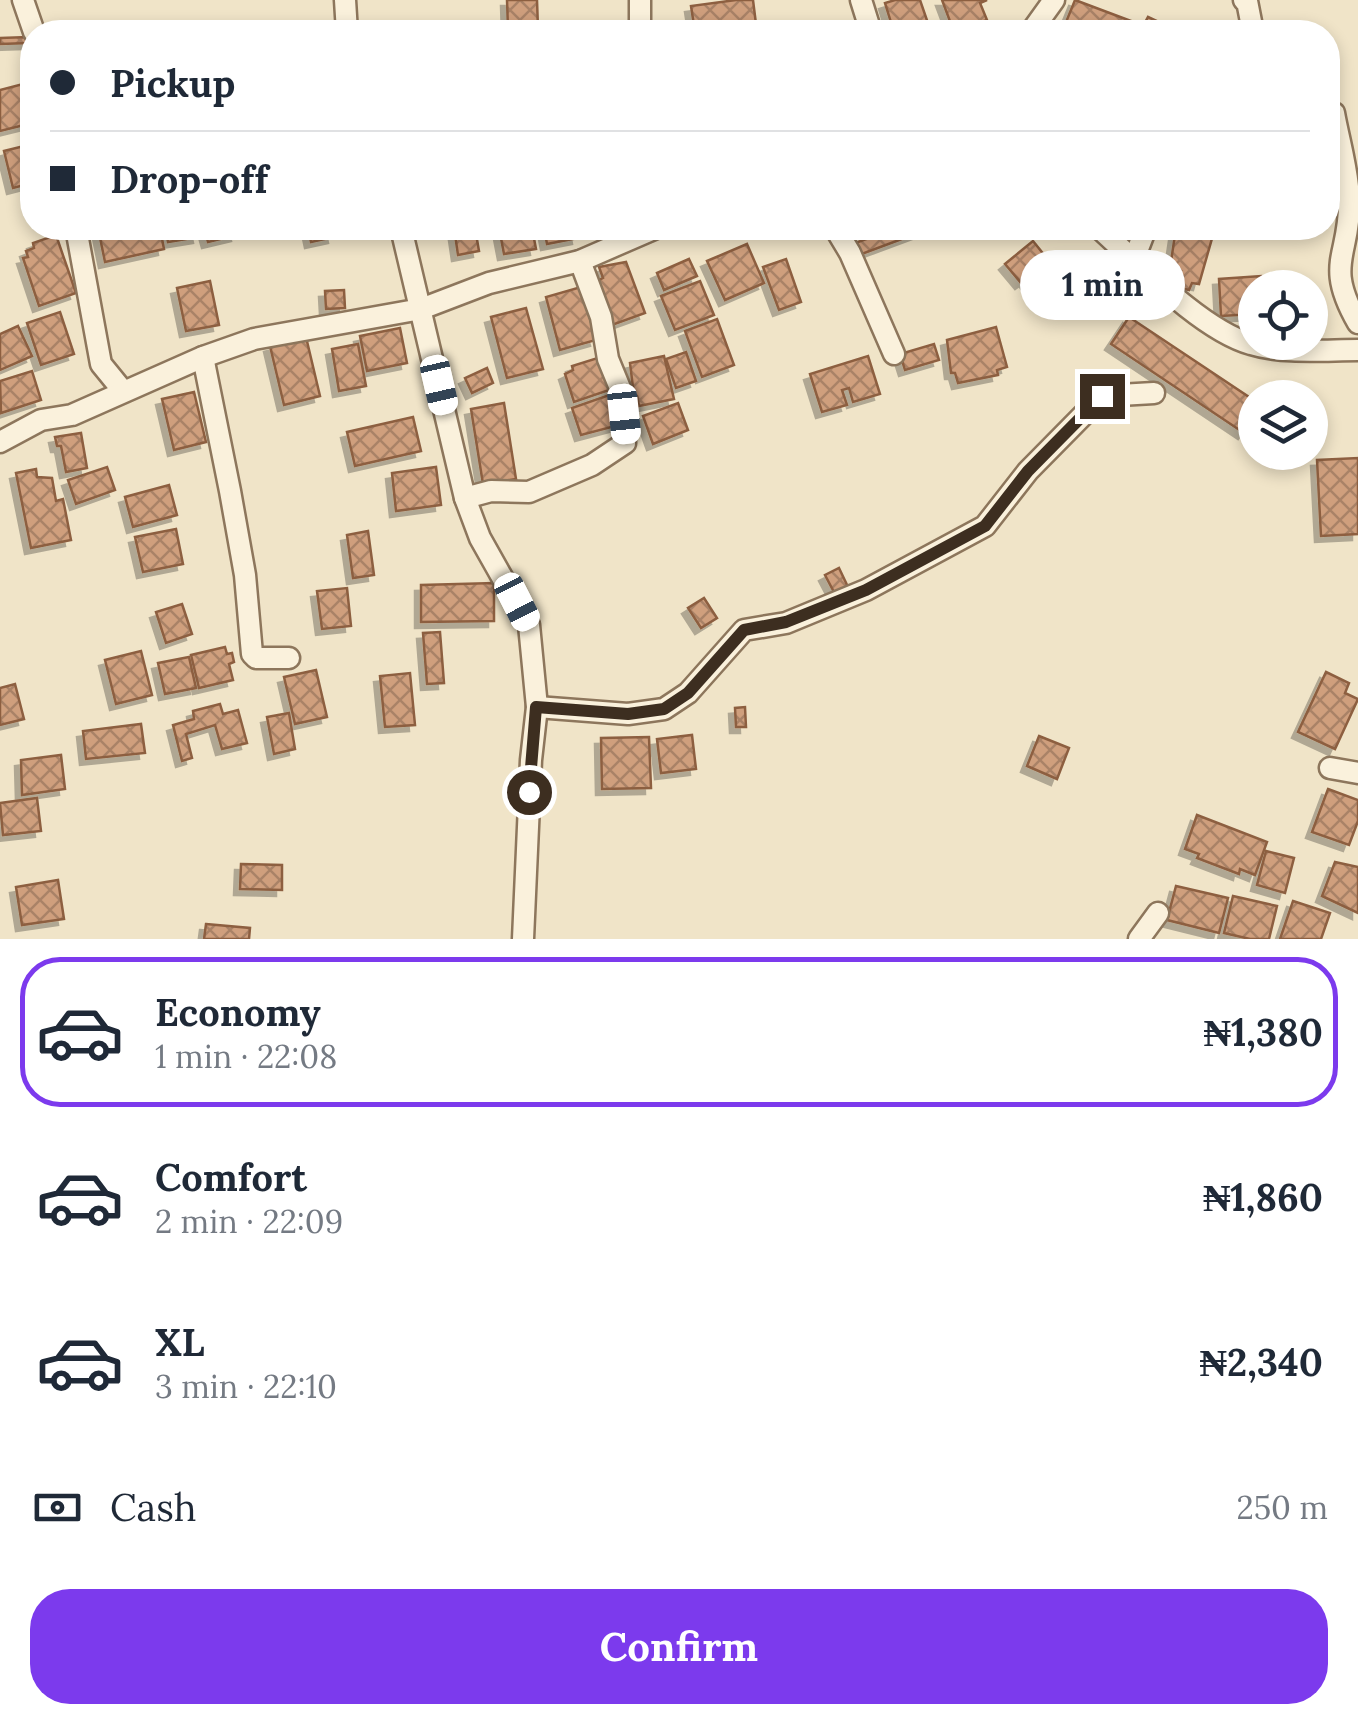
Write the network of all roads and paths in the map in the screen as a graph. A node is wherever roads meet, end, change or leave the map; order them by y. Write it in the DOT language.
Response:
graph roads {
  1 [pos="1340,146"];
  2 [pos="78,240"];
  3 [pos="405,240"];
  4 [pos="628,240"];
  5 [pos="843,240"];
  6 [pos="1113,240"];
  7 [pos="1141,240"];
  8 [pos="1134,259"];
  9 [pos="580,261"];
  10 [pos="421,309"];
  11 [pos="1358,323"];
  12 [pos="1358,350"];
  13 [pos="894,354"];
  14 [pos="202,357"];
  15 [pos="122,392"];
  16 [pos="1154,393"];
  17 [pos="0,442"];
  18 [pos="465,498"];
  19 [pos="288,658"];
  20 [pos="536,707"];
  21 [pos="1330,768"];
  22 [pos="1358,773"];
  23 [pos="1158,913"];
  24 [pos="523,939"];
  25 [pos="1140,939"];
  1 -- 11 [label="street"];
  2 -- 15 [label="street"];
  3 -- 10 [label="street"];
  4 -- 9 [label="street"];
  5 -- 13 [label="street"];
  6 -- 8 [label="street"];
  7 -- 8 [label="street"];
  8 -- 12 [label="street"];
  9 -- 10 [label="street"];
  9 -- 18 [label="street"];
  10 -- 14 [label="street"];
  10 -- 18 [label="street"];
  14 -- 15 [label="street"];
  14 -- 19 [label="street"];
  15 -- 17 [label="street"];
  16 -- 20 [label="street"];
  18 -- 20 [label="street"];
  20 -- 24 [label="street"];
  21 -- 22 [label="street"];
  23 -- 25 [label="street"];
}
